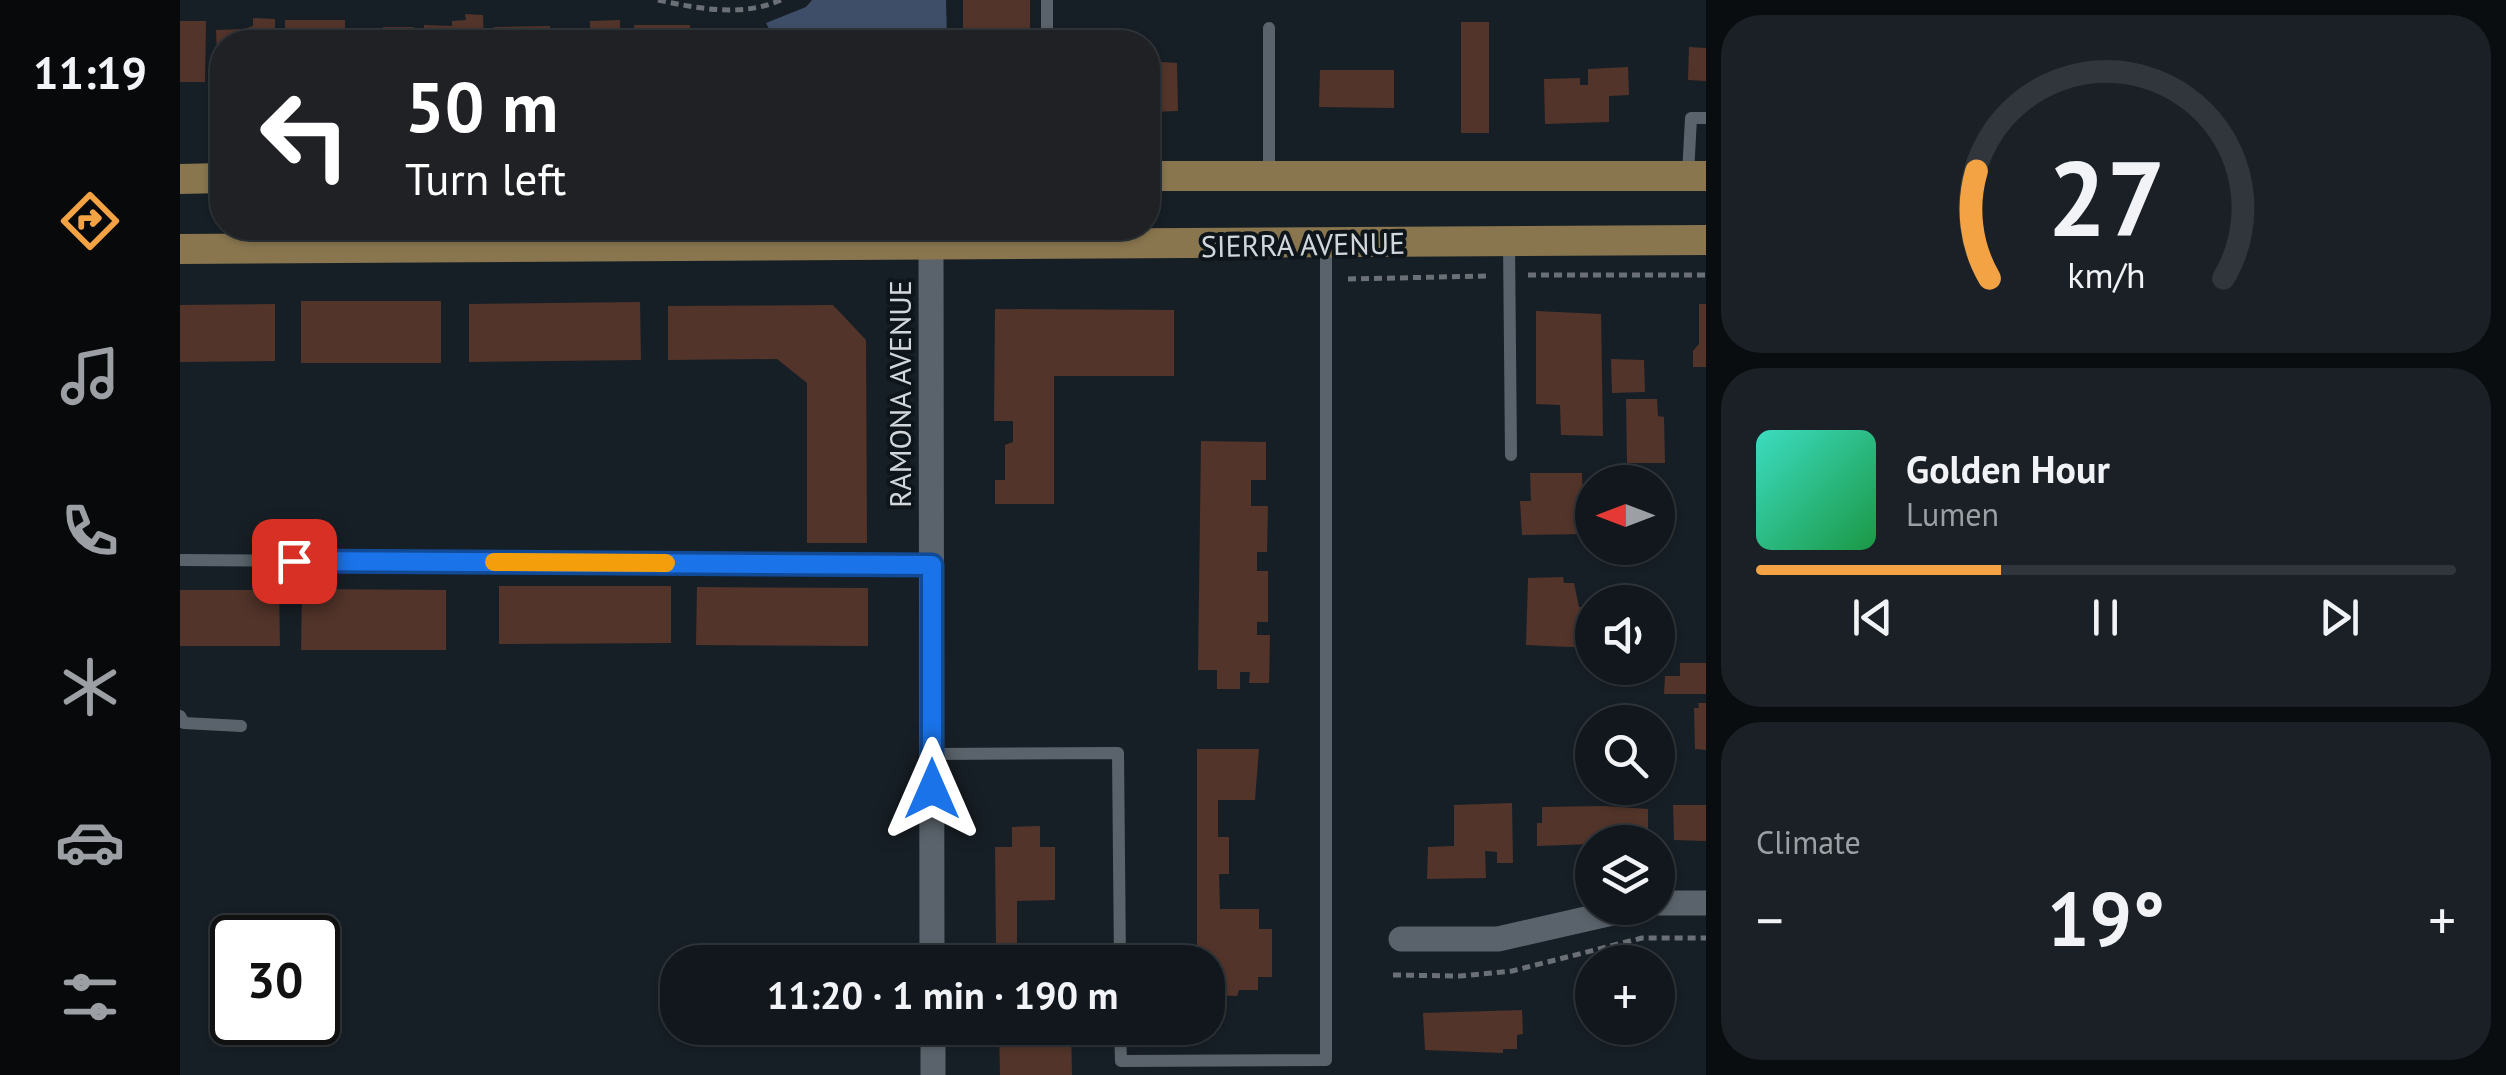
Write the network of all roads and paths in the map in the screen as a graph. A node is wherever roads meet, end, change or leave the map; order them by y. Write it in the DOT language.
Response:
graph roads {
  1 [pos="658,0"];
  2 [pos="781,0"];
  3 [pos="1047,0"];
  4 [pos="1269,28"];
  5 [pos="1048,30"];
  6 [pos="1706,118"];
  7 [pos="1160,176"];
  8 [pos="1269,176"];
  9 [pos="1697,176"];
  10 [pos="210,178"];
  11 [pos="180,179"];
  12 [pos="1509,240"];
  13 [pos="1706,240"];
  14 [pos="931,245"];
  15 [pos="1326,245"];
  16 [pos="180,248"];
  17 [pos="1511,454"];
  18 [pos="180,560"];
  19 [pos="932,565"];
  20 [pos="180,716"];
  21 [pos="242,726"];
  22 [pos="932,754"];
  23 [pos="1675,903"];
  24 [pos="1706,903"];
  25 [pos="1575,921"];
  26 [pos="1401,938"];
  27 [pos="1706,938"];
  28 [pos="932,945"];
  29 [pos="1120,945"];
  30 [pos="1393,975"];
  31 [pos="932,1045"];
  32 [pos="1121,1045"];
  33 [pos="933,1075"];
  1 -- 2 [label="path"];
  3 -- 5 [label="lane"];
  4 -- 8 [label="lane"];
  6 -- 9 [label="lane"];
  7 -- 8 [label="main road"];
  8 -- 9 [label="main road"];
  10 -- 11 [label="main road"];
  12 -- 13 [label="main road, SIERRA AVENUE"];
  12 -- 15 [label="main road, SIERRA AVENUE"];
  12 -- 17 [label="lane"];
  14 -- 15 [label="main road, SIERRA AVENUE"];
  14 -- 16 [label="main road, SIERRA AVENUE"];
  14 -- 19 [label="street, RAMONA AVENUE"];
  15 -- 32 [label="lane"];
  18 -- 19 [label="lane"];
  19 -- 22 [label="street, RAMONA AVENUE"];
  20 -- 21 [label="lane"];
  22 -- 28 [label="street, RAMONA AVENUE"];
  22 -- 29 [label="lane"];
  23 -- 24 [label="street"];
  25 -- 26 [label="street"];
  27 -- 30 [label="path"];
  31 -- 33 [label="street"];
}
